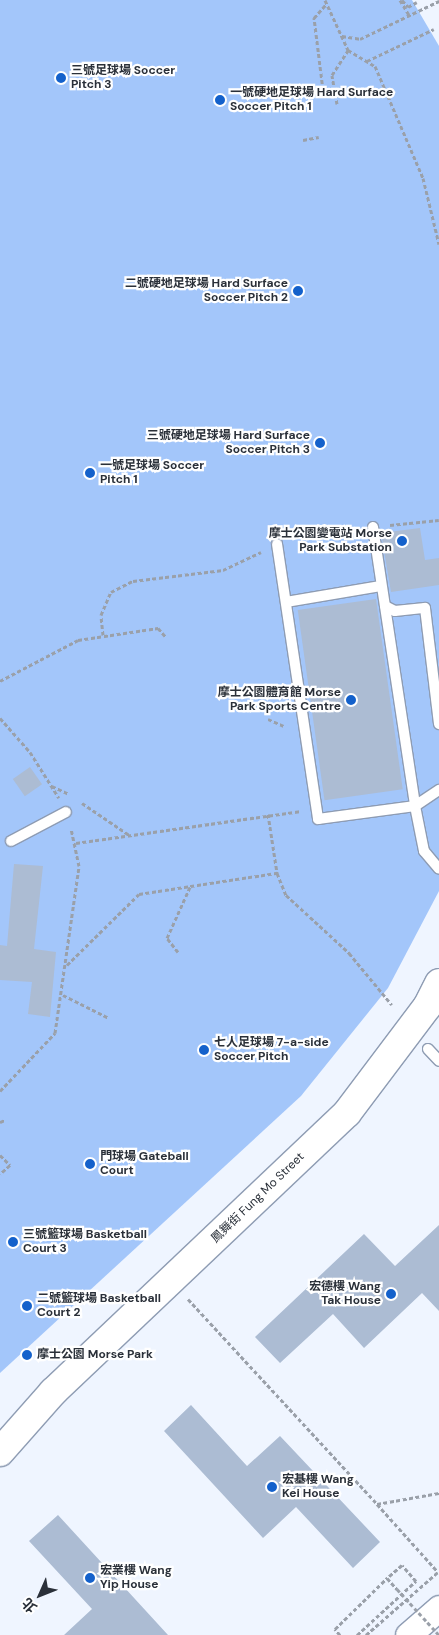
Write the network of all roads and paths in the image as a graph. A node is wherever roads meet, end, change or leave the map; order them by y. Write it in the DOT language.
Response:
graph roads {
  1 [pos="401,0"];
  2 [pos="439,1"];
  3 [pos="326,2"];
  4 [pos="418,2"];
  5 [pos="409,15"];
  6 [pos="434,28"];
  7 [pos="342,36"];
  8 [pos="348,50"];
  9 [pos="367,61"];
  10 [pos="296,94"];
  11 [pos="337,104"];
  12 [pos="319,137"];
  13 [pos="303,140"];
  14 [pos="439,244"];
  15 [pos="439,520"];
  16 [pos="373,527"];
  17 [pos="277,544"];
  18 [pos="381,586"];
  19 [pos="286,602"];
  20 [pos="385,606"];
  21 [pos="103,635"];
  22 [pos="165,636"];
  23 [pos="0,681"];
  24 [pos="0,718"];
  25 [pos="268,719"];
  26 [pos="439,724"];
  27 [pos="285,733"];
  28 [pos="52,786"];
  29 [pos="439,790"];
  30 [pos="295,800"];
  31 [pos="415,806"];
  32 [pos="297,810"];
  33 [pos="66,812"];
  34 [pos="268,814"];
  35 [pos="318,819"];
  36 [pos="129,835"];
  37 [pos="11,841"];
  38 [pos="76,843"];
  39 [pos="439,869"];
  40 [pos="277,873"];
  41 [pos="190,886"];
  42 [pos="178,952"];
  43 [pos="66,965"];
  44 [pos="439,983"];
  45 [pos="63,995"];
  46 [pos="392,1005"];
  47 [pos="109,1018"];
  48 [pos="428,1049"];
  49 [pos="439,1061"];
  50 [pos="0,1091"];
  51 [pos="5,1120"];
  52 [pos="0,1122"];
  53 [pos="0,1155"];
  54 [pos="0,1174"];
  55 [pos="188,1299"];
  56 [pos="53,1392"];
  57 [pos="0,1425"];
  58 [pos="0,1452"];
  59 [pos="439,1492"];
  60 [pos="377,1504"];
  61 [pos="439,1572"];
  62 [pos="388,1578"];
  63 [pos="399,1596"];
  64 [pos="404,1602"];
  65 [pos="439,1608"];
  66 [pos="340,1635"];
  67 [pos="357,1635"];
  68 [pos="366,1635"];
  69 [pos="408,1635"];
  70 [pos="439,1635"];
  1 -- 4 [label="path"];
  1 -- 5 [label="path"];
  2 -- 5 [label="path"];
  3 -- 7 [label="path"];
  3 -- 10 [label="path"];
  5 -- 7 [label="path"];
  6 -- 9 [label="path"];
  7 -- 8 [label="path"];
  8 -- 9 [label="path"];
  8 -- 11 [label="path"];
  9 -- 14 [label="path"];
  12 -- 13 [label="path"];
  15 -- 16 [label="path"];
  16 -- 18 [label="lane"];
  17 -- 19 [label="lane"];
  17 -- 21 [label="path"];
  18 -- 19 [label="lane"];
  18 -- 20 [label="lane"];
  19 -- 35 [label="lane"];
  20 -- 26 [label="lane"];
  20 -- 31 [label="lane"];
  21 -- 22 [label="path"];
  21 -- 23 [label="path"];
  24 -- 28 [label="path"];
  25 -- 27 [label="path"];
  28 -- 33 [label="path"];
  28 -- 36 [label="path"];
  29 -- 31 [label="lane"];
  30 -- 32 [label="path"];
  31 -- 35 [label="lane"];
  31 -- 39 [label="lane"];
  32 -- 34 [label="path"];
  32 -- 35 [label="path"];
  33 -- 37 [label="lane"];
  33 -- 38 [label="path"];
  34 -- 36 [label="path"];
  34 -- 40 [label="path"];
  36 -- 38 [label="path"];
  38 -- 43 [label="path"];
  40 -- 41 [label="path"];
  40 -- 46 [label="path"];
  41 -- 42 [label="path"];
  41 -- 43 [label="path"];
  43 -- 45 [label="path"];
  44 -- 56 [label="main road, 鳳舞街 Fung Mo Street"];
  45 -- 47 [label="path"];
  45 -- 50 [label="path"];
  48 -- 49 [label="lane"];
  51 -- 52 [label="path"];
  53 -- 54 [label="path"];
  55 -- 60 [label="path"];
  56 -- 57 [label="main road, 鳳舞街 Fung Mo Street"];
  56 -- 58 [label="main road, 鳳舞街 Fung Mo Street"];
  59 -- 60 [label="path"];
  60 -- 61 [label="path"];
  61 -- 64 [label="path"];
  62 -- 63 [label="path"];
  62 -- 66 [label="path"];
  62 -- 70 [label="path, bridge"];
  63 -- 64 [label="path"];
  63 -- 67 [label="path"];
  64 -- 68 [label="path"];
  65 -- 69 [label="street"];
}
